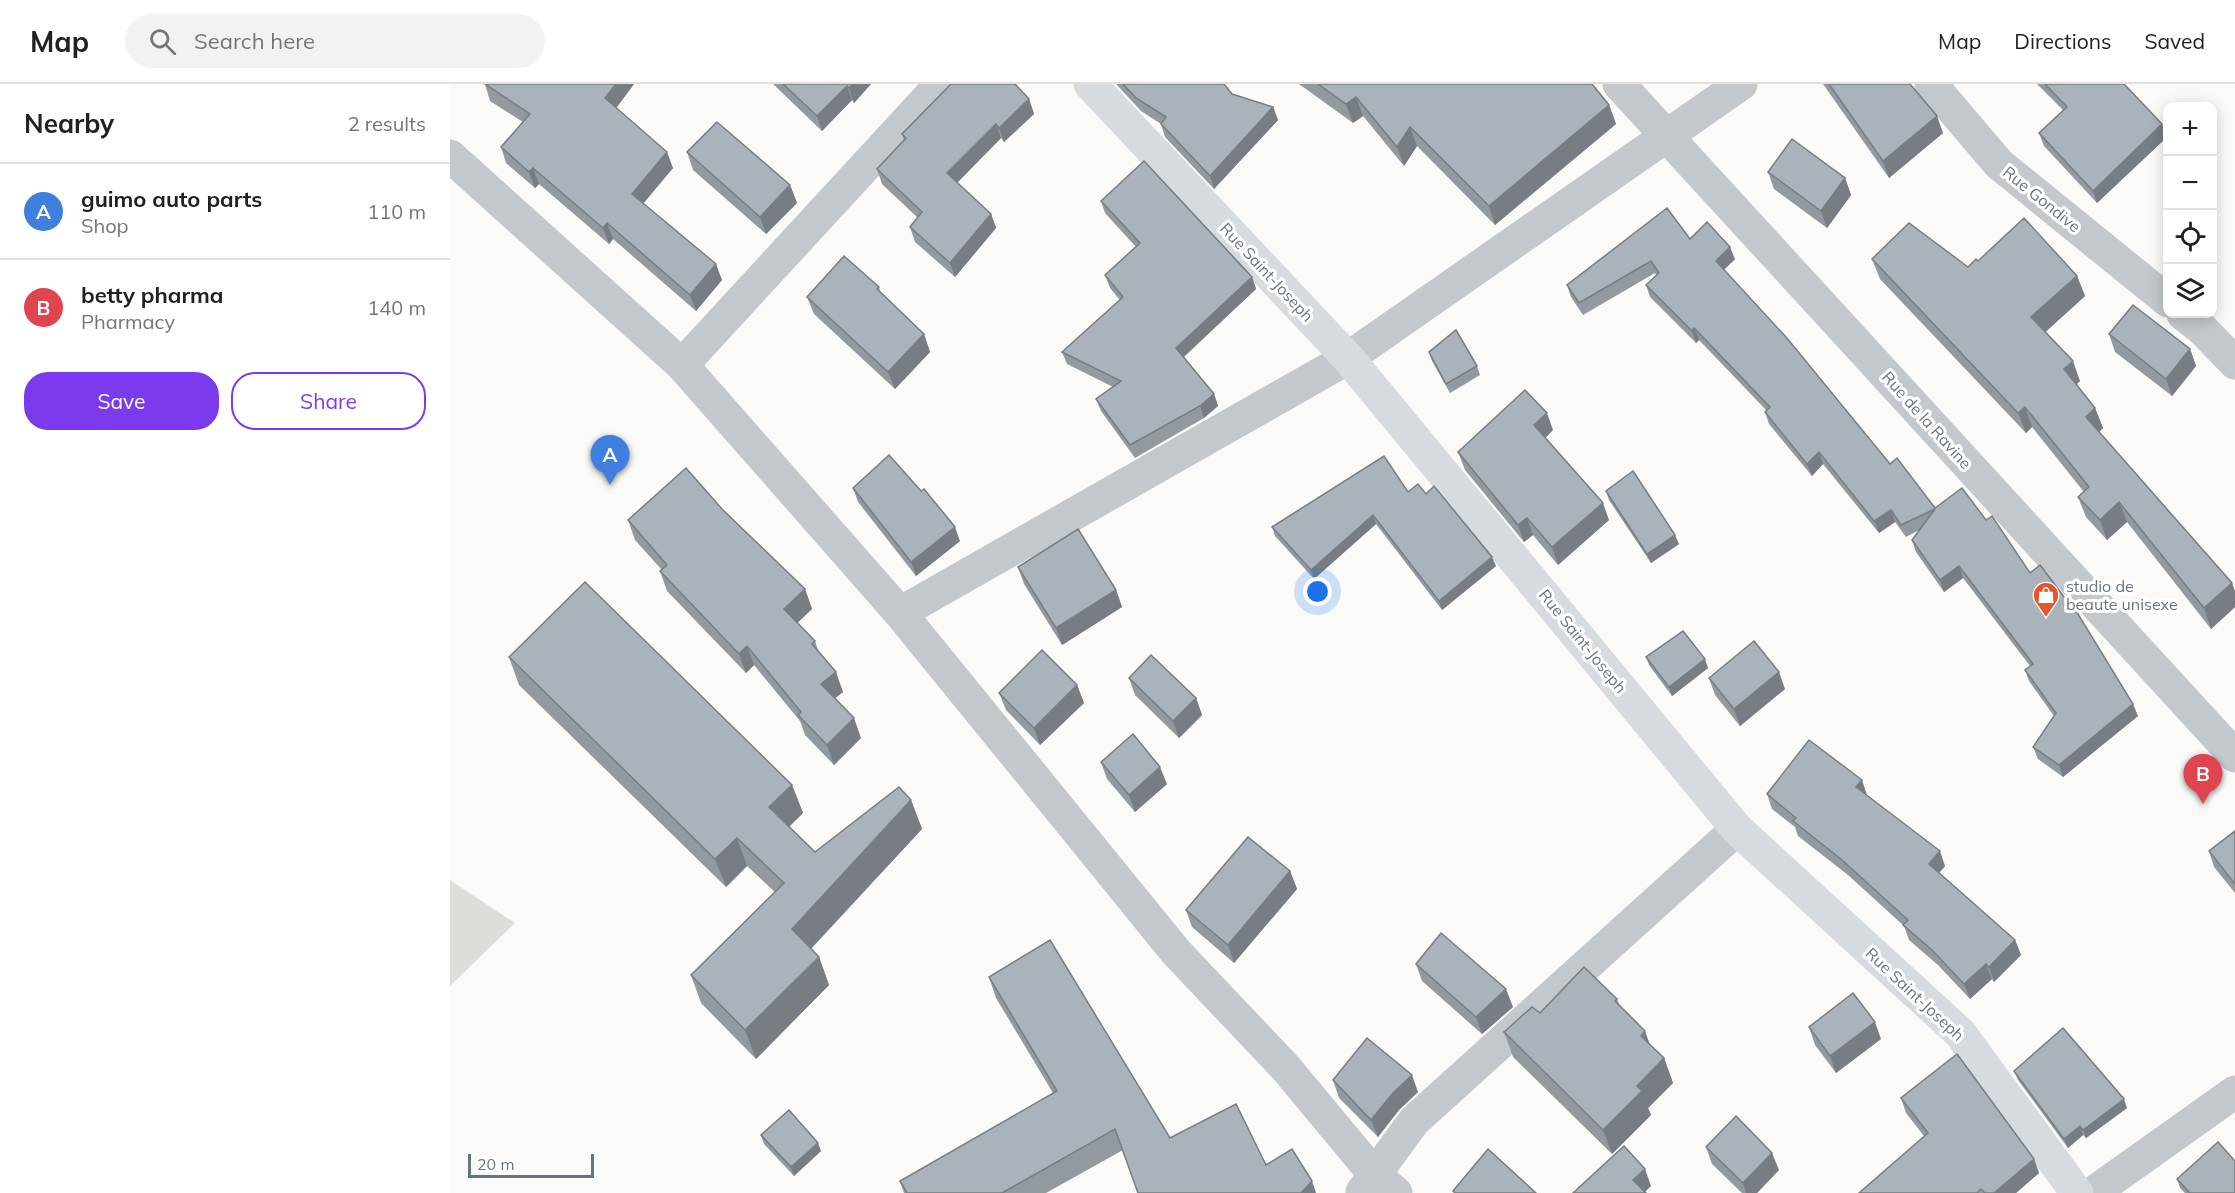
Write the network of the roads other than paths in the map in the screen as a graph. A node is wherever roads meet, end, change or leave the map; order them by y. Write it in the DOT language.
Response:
graph roads {
  1 [pos="940,84"];
  2 [pos="1090,84"];
  3 [pos="1619,84"];
  4 [pos="1741,84"];
  5 [pos="1931,84"];
  6 [pos="1666,135"];
  7 [pos="450,156"];
  8 [pos="2163,297"];
  9 [pos="2188,318"];
  10 [pos="1348,358"];
  11 [pos="2235,363"];
  12 [pos="682,365"];
  13 [pos="900,613"];
  14 [pos="2235,756"];
  15 [pos="1737,829"];
  16 [pos="2235,1092"];
  17 [pos="1377,1187"];
  18 [pos="2077,1193"];
  19 [pos="2093,1193"];
  1 -- 12 [label="street"];
  2 -- 10 [label="street, Rue Saint-Joseph"];
  3 -- 6 [label="street, Rue de la Ravine"];
  4 -- 6 [label="street"];
  5 -- 8 [label="street, Rue Gondive"];
  6 -- 10 [label="street"];
  6 -- 14 [label="street, Rue de la Ravine"];
  7 -- 12 [label="street"];
  9 -- 11 [label="street"];
  10 -- 13 [label="street"];
  10 -- 15 [label="street, Rue Saint-Joseph"];
  12 -- 13 [label="street"];
  13 -- 17 [label="street"];
  15 -- 17 [label="street"];
  15 -- 18 [label="street, Rue Saint-Joseph"];
  16 -- 19 [label="street"];
}
